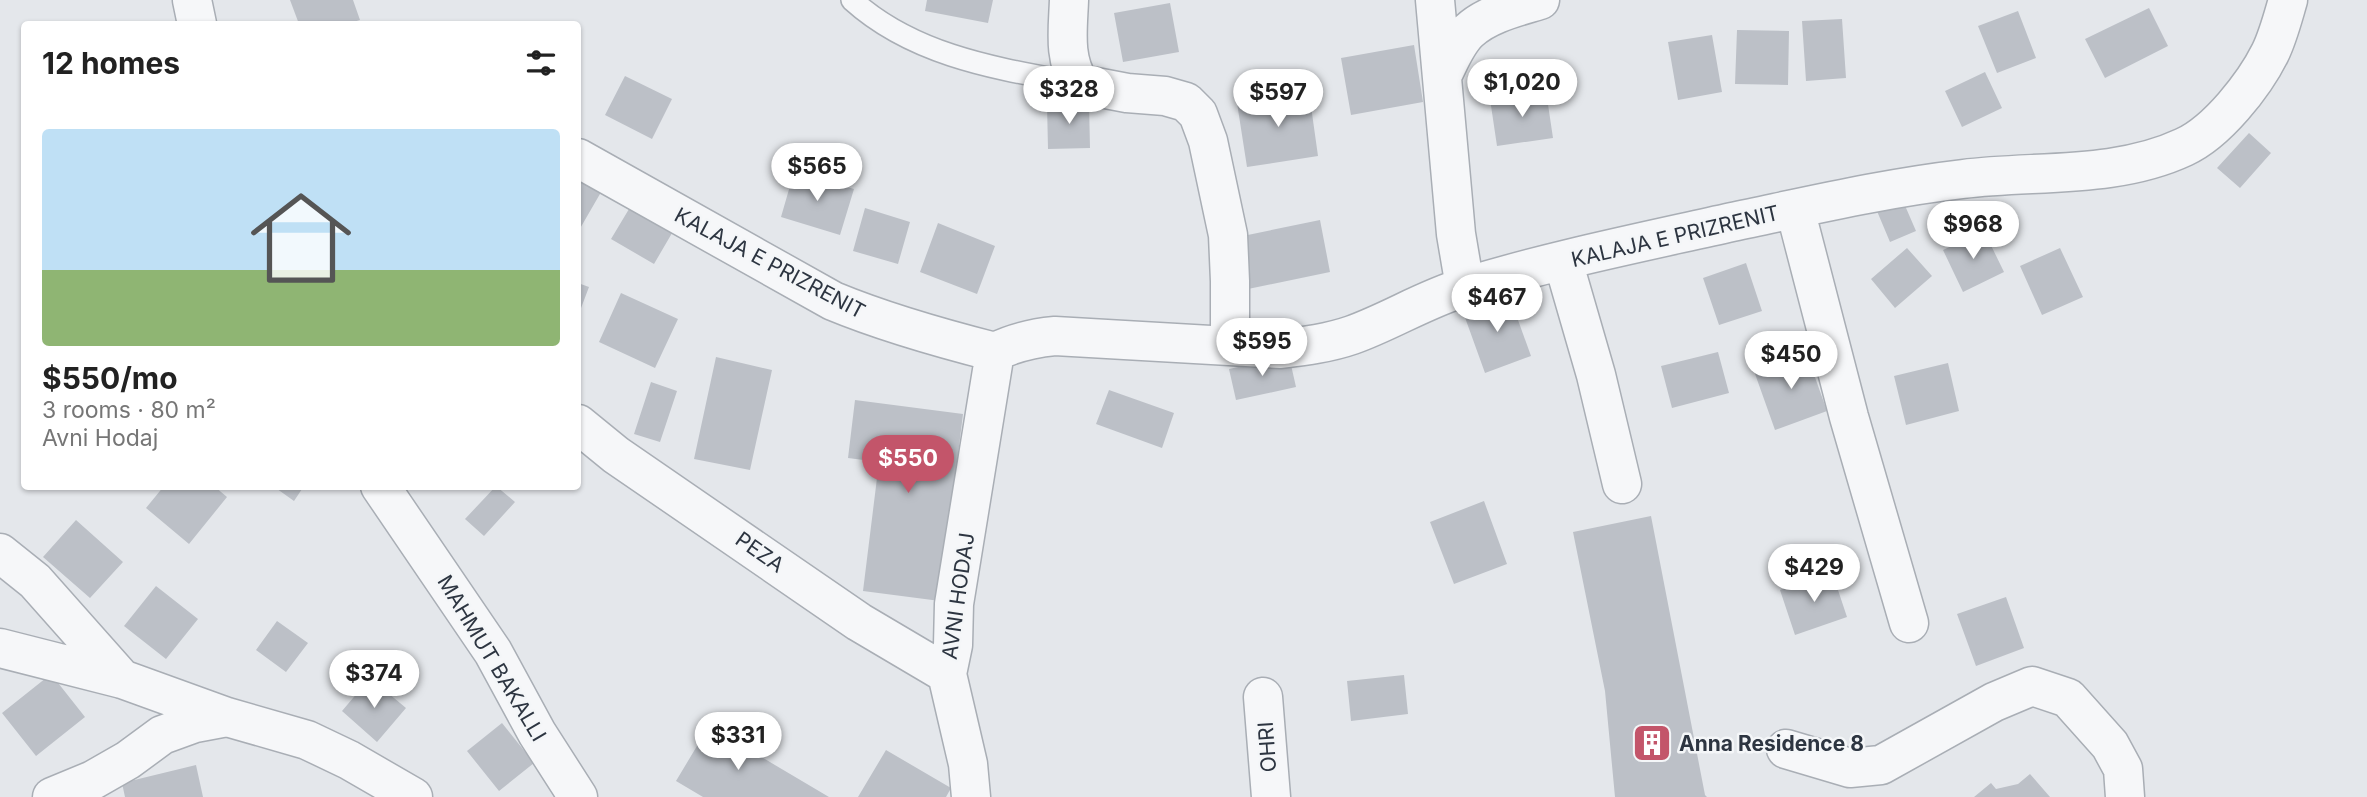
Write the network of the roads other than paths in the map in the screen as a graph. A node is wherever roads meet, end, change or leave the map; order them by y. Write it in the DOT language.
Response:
graph roads {
  1 [pos="192,0"];
  2 [pos="852,0"];
  3 [pos="1069,0"];
  4 [pos="1435,0"];
  5 [pos="1540,0"];
  6 [pos="2288,0"];
  7 [pos="196,21"];
  8 [pos="1443,74"];
  9 [pos="1080,84"];
  10 [pos="581,160"];
  11 [pos="1794,209"];
  12 [pos="1563,261"];
  13 [pos="1465,287"];
  14 [pos="1230,346"];
  15 [pos="995,352"];
  16 [pos="581,426"];
  17 [pos="1622,484"];
  18 [pos="383,490"];
  19 [pos="0,553"];
  20 [pos="1909,623"];
  21 [pos="0,648"];
  22 [pos="947,674"];
  23 [pos="122,678"];
  24 [pos="1264,697"];
  25 [pos="228,716"];
  26 [pos="1786,749"];
  27 [pos="52,797"];
  28 [pos="413,797"];
  29 [pos="578,797"];
  30 [pos="971,797"];
  31 [pos="1271,797"];
  32 [pos="2125,797"];
  1 -- 7 [label="street"];
  2 -- 9 [label="lane"];
  3 -- 9 [label="street"];
  4 -- 8 [label="street"];
  5 -- 8 [label="street"];
  6 -- 11 [label="street, KALAJA E PRIZRENIT"];
  8 -- 13 [label="street"];
  9 -- 14 [label="street"];
  10 -- 15 [label="street, KALAJA E PRIZRENIT"];
  11 -- 12 [label="street, KALAJA E PRIZRENIT"];
  11 -- 20 [label="street"];
  12 -- 13 [label="street, KALAJA E PRIZRENIT"];
  12 -- 17 [label="street"];
  13 -- 14 [label="street, KALAJA E PRIZRENIT"];
  14 -- 15 [label="street, KALAJA E PRIZRENIT"];
  15 -- 22 [label="street, AVNI HODAJ"];
  16 -- 22 [label="street, PEZA"];
  18 -- 29 [label="street, MAHMUT BAKALLI"];
  19 -- 23 [label="street"];
  21 -- 23 [label="street"];
  22 -- 30 [label="street, AVNI HODAJ"];
  23 -- 25 [label="street"];
  24 -- 31 [label="street, OHRI"];
  25 -- 27 [label="street"];
  25 -- 28 [label="street"];
  26 -- 32 [label="street"];
}
